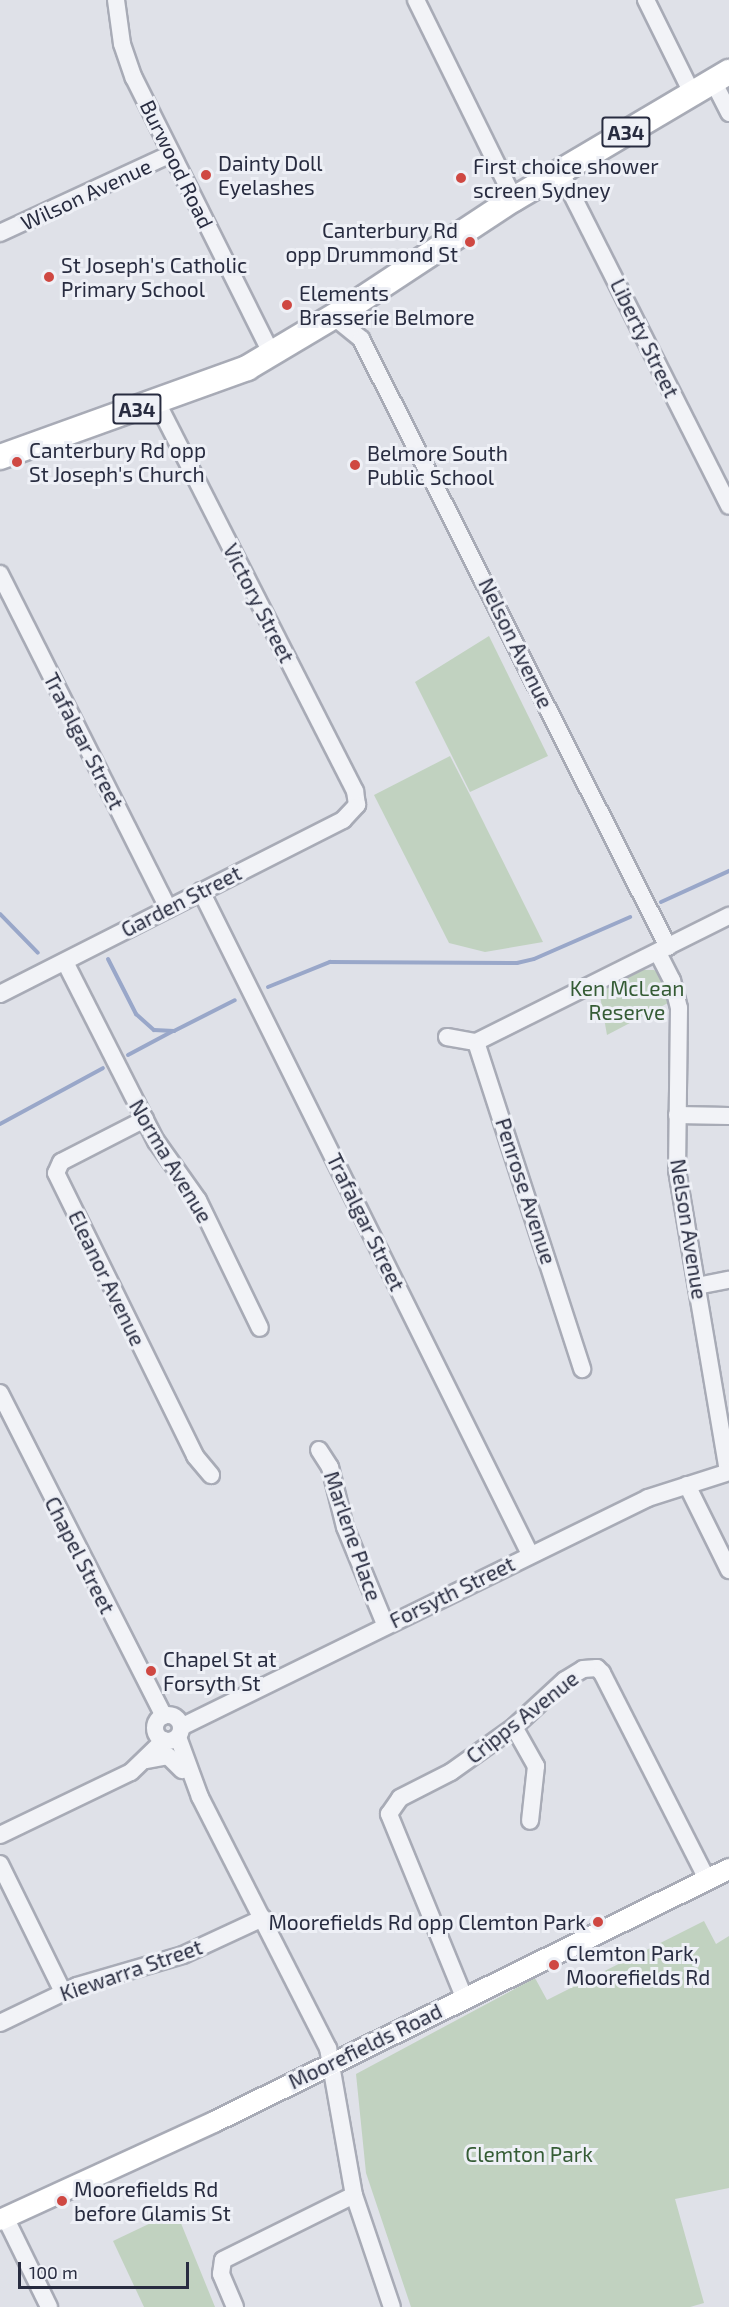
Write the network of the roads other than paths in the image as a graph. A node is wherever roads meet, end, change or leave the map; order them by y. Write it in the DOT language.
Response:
graph roads {
  1 [pos="116,0"];
  2 [pos="416,0"];
  3 [pos="646,0"];
  4 [pos="721,76"];
  5 [pos="692,93"];
  6 [pos="729,113"];
  7 [pos="171,154"];
  8 [pos="560,171"];
  9 [pos="514,199"];
  10 [pos="0,233"];
  11 [pos="356,303"];
  12 [pos="334,317"];
  13 [pos="361,339"];
  14 [pos="272,355"];
  15 [pos="157,402"];
  16 [pos="0,457"];
  17 [pos="729,506"];
  18 [pos="0,574"];
  19 [pos="357,805"];
  20 [pos="201,891"];
  21 [pos="168,908"];
  22 [pos="729,916"];
  23 [pos="663,950"];
  24 [pos="64,962"];
  25 [pos="0,994"];
  26 [pos="447,1037"];
  27 [pos="476,1042"];
  28 [pos="677,1115"];
  29 [pos="729,1116"];
  30 [pos="145,1119"];
  31 [pos="729,1280"];
  32 [pos="697,1286"];
  33 [pos="260,1328"];
  34 [pos="582,1369"];
  35 [pos="0,1393"];
  36 [pos="319,1450"];
  37 [pos="729,1472"];
  38 [pos="211,1475"];
  39 [pos="687,1485"];
  40 [pos="530,1554"];
  41 [pos="729,1570"];
  42 [pos="385,1624"];
  43 [pos="514,1727"];
  44 [pos="170,1736"];
  45 [pos="144,1761"];
  46 [pos="182,1770"];
  47 [pos="118,1776"];
  48 [pos="200,1797"];
  49 [pos="530,1821"];
  50 [pos="0,1835"];
  51 [pos="0,1864"];
  52 [pos="729,1869"];
  53 [pos="707,1879"];
  54 [pos="263,1918"];
  55 [pos="63,1992"];
  56 [pos="464,1997"];
  57 [pos="0,2023"];
  58 [pos="332,2062"];
  59 [pos="354,2195"];
  60 [pos="3,2219"];
  61 [pos="49,2307"];
  62 [pos="235,2307"];
  63 [pos="392,2307"];
  1 -- 7 [label="street, Burwood Road"];
  2 -- 9 [label="street"];
  3 -- 5 [label="street"];
  4 -- 5 [label="highway, A34"];
  4 -- 6 [label="street"];
  5 -- 8 [label="highway, A34"];
  7 -- 10 [label="street, Wilson Avenue"];
  7 -- 14 [label="street, Burwood Road"];
  8 -- 9 [label="highway, A34"];
  8 -- 17 [label="street, Liberty Street"];
  9 -- 11 [label="highway, A34"];
  11 -- 12 [label="highway, A34"];
  11 -- 13 [label="street, Nelson Avenue"];
  12 -- 13 [label="street, Nelson Avenue"];
  12 -- 14 [label="highway, A34"];
  13 -- 23 [label="street, Nelson Avenue"];
  14 -- 15 [label="highway, A34"];
  15 -- 16 [label="highway, A34"];
  15 -- 19 [label="street, Victory Street"];
  18 -- 21 [label="street, Trafalgar Street"];
  19 -- 20 [label="street, Garden Street"];
  20 -- 21 [label="street, Garden Street"];
  20 -- 40 [label="street, Trafalgar Street"];
  21 -- 24 [label="street, Garden Street"];
  22 -- 23 [label="street"];
  23 -- 27 [label="street"];
  23 -- 28 [label="street, Nelson Avenue"];
  24 -- 25 [label="street, Garden Street"];
  24 -- 30 [label="street, Norma Avenue"];
  26 -- 27 [label="street"];
  27 -- 34 [label="street, Penrose Avenue"];
  28 -- 29 [label="street"];
  28 -- 32 [label="street, Nelson Avenue"];
  30 -- 33 [label="street, Norma Avenue"];
  30 -- 38 [label="street, Eleanor Avenue"];
  31 -- 32 [label="street"];
  32 -- 37 [label="street, Nelson Avenue"];
  35 -- 44 [label="street, Chapel Street"];
  36 -- 42 [label="street, Marlene Place"];
  37 -- 39 [label="street, Forsyth Street"];
  39 -- 40 [label="street, Forsyth Street"];
  39 -- 41 [label="street"];
  40 -- 42 [label="street, Forsyth Street"];
  42 -- 44 [label="street, Forsyth Street"];
  43 -- 49 [label="street"];
  43 -- 53 [label="street, Cripps Avenue"];
  43 -- 56 [label="street, Cripps Avenue"];
  44 -- 45 [label="street"];
  44 -- 46 [label="street"];
  44 -- 47 [label="street"];
  44 -- 48 [label="street"];
  45 -- 46 [label="street"];
  45 -- 47 [label="street"];
  46 -- 48 [label="street"];
  47 -- 50 [label="street"];
  48 -- 54 [label="street"];
  51 -- 55 [label="street"];
  52 -- 53 [label="main road, Moorefields Road"];
  53 -- 56 [label="main road, Moorefields Road"];
  54 -- 55 [label="street, Kiewarra Street"];
  54 -- 58 [label="street"];
  55 -- 57 [label="street, Kiewarra Street"];
  56 -- 58 [label="main road, Moorefields Road"];
  58 -- 59 [label="street"];
  58 -- 60 [label="main road, Moorefields Road"];
  59 -- 62 [label="street"];
  59 -- 63 [label="street"];
  60 -- 61 [label="street"];
}
